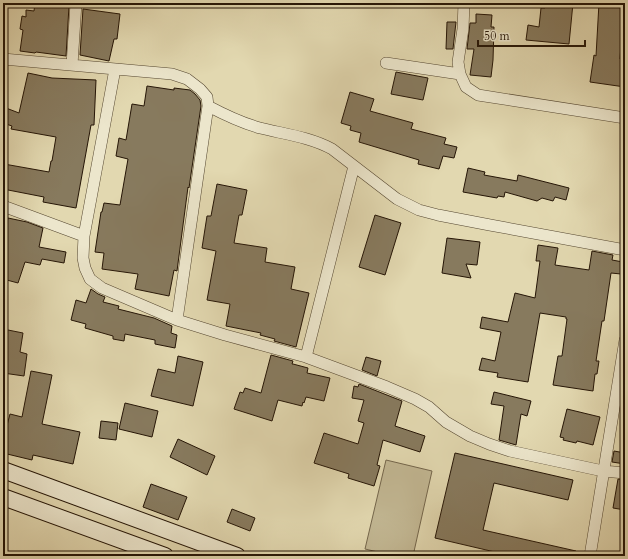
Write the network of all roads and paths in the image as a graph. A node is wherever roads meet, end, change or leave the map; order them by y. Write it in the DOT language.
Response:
graph roads {
  1 [pos="76,3"];
  2 [pos="464,3"];
  3 [pos="3,59"];
  4 [pos="386,63"];
  5 [pos="72,65"];
  6 [pos="115,68"];
  7 [pos="460,74"];
  8 [pos="208,106"];
  9 [pos="625,118"];
  10 [pos="354,166"];
  11 [pos="3,206"];
  12 [pos="84,236"];
  13 [pos="625,250"];
  14 [pos="177,320"];
  15 [pos="625,340"];
  16 [pos="306,357"];
  17 [pos="3,470"];
  18 [pos="603,471"];
  19 [pos="625,473"];
  20 [pos="3,497"];
  21 [pos="165,556"];
  22 [pos="237,556"];
  23 [pos="590,556"];
  1 -- 5 [label="street"];
  2 -- 7 [label="street"];
  3 -- 5 [label="street"];
  4 -- 7 [label="street"];
  5 -- 6 [label="street"];
  6 -- 8 [label="street"];
  6 -- 12 [label="street"];
  7 -- 9 [label="street"];
  8 -- 10 [label="street"];
  8 -- 14 [label="street"];
  10 -- 13 [label="street"];
  10 -- 16 [label="street"];
  11 -- 12 [label="street"];
  12 -- 14 [label="street"];
  14 -- 16 [label="street"];
  15 -- 18 [label="street"];
  16 -- 18 [label="street"];
  17 -- 22 [label="main road"];
  18 -- 19 [label="street"];
  18 -- 23 [label="street"];
  20 -- 21 [label="main road"];
}
